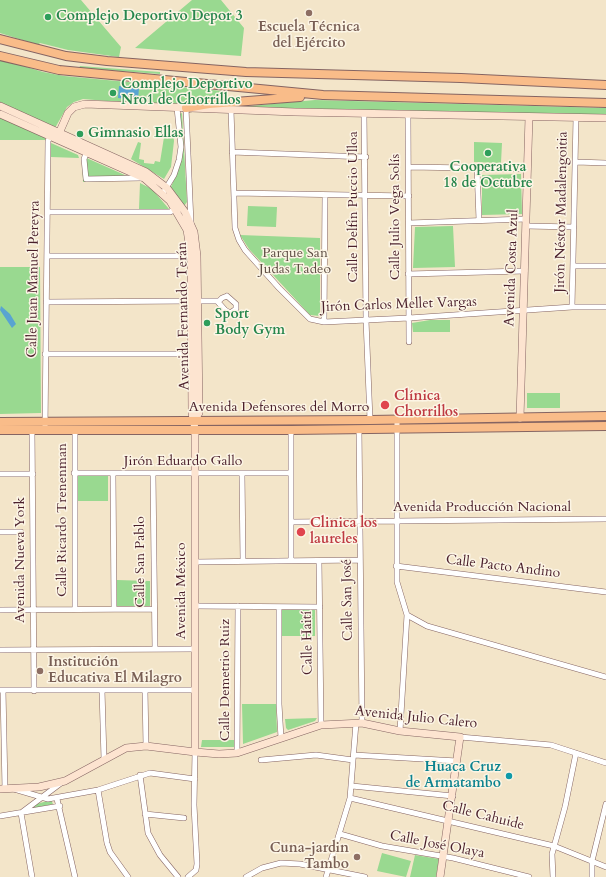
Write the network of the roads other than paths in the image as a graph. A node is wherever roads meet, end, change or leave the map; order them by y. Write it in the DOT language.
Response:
graph roads {
  1 [pos="0,39"];
  2 [pos="0,56"];
  3 [pos="606,85"];
  4 [pos="323,95"];
  5 [pos="606,103"];
  6 [pos="0,106"];
  7 [pos="182,108"];
  8 [pos="231,110"];
  9 [pos="0,114"];
  10 [pos="364,114"];
  11 [pos="408,115"];
  12 [pos="529,117"];
  13 [pos="576,118"];
  14 [pos="606,118"];
  15 [pos="55,134"];
  16 [pos="87,151"];
  17 [pos="232,152"];
  18 [pos="366,157"];
  19 [pos="576,162"];
  20 [pos="606,163"];
  21 [pos="409,167"];
  22 [pos="477,168"];
  23 [pos="528,169"];
  24 [pos="144,178"];
  25 [pos="165,190"];
  26 [pos="234,193"];
  27 [pos="325,196"];
  28 [pos="365,196"];
  29 [pos="409,196"];
  30 [pos="176,209"];
  31 [pos="48,212"];
  32 [pos="479,220"];
  33 [pos="409,222"];
  34 [pos="526,222"];
  35 [pos="192,224"];
  36 [pos="574,227"];
  37 [pos="48,256"];
  38 [pos="194,256"];
  39 [pos="574,266"];
  40 [pos="606,266"];
  41 [pos="525,271"];
  42 [pos="408,274"];
  43 [pos="195,301"];
  44 [pos="218,301"];
  45 [pos="46,302"];
  46 [pos="606,307"];
  47 [pos="572,308"];
  48 [pos="523,312"];
  49 [pos="409,318"];
  50 [pos="366,320"];
  51 [pos="324,322"];
  52 [pos="409,342"];
  53 [pos="45,354"];
  54 [pos="195,354"];
  55 [pos="606,416"];
  56 [pos="520,418"];
  57 [pos="370,420"];
  58 [pos="397,420"];
  59 [pos="0,422"];
  60 [pos="195,425"];
  61 [pos="32,426"];
  62 [pos="45,426"];
  63 [pos="606,426"];
  64 [pos="359,428"];
  65 [pos="397,429"];
  66 [pos="0,430"];
  67 [pos="75,430"];
  68 [pos="291,430"];
  69 [pos="74,473"];
  70 [pos="291,473"];
  71 [pos="0,474"];
  72 [pos="33,474"];
  73 [pos="113,474"];
  74 [pos="153,474"];
  75 [pos="194,474"];
  76 [pos="242,474"];
  77 [pos="606,519"];
  78 [pos="359,521"];
  79 [pos="397,521"];
  80 [pos="291,522"];
  81 [pos="0,532"];
  82 [pos="21,532"];
  83 [pos="359,560"];
  84 [pos="243,561"];
  85 [pos="291,561"];
  86 [pos="319,561"];
  87 [pos="195,562"];
  88 [pos="396,566"];
  89 [pos="606,592"];
  90 [pos="194,606"];
  91 [pos="238,606"];
  92 [pos="279,607"];
  93 [pos="320,607"];
  94 [pos="114,609"];
  95 [pos="153,609"];
  96 [pos="0,610"];
  97 [pos="34,610"];
  98 [pos="75,610"];
  99 [pos="407,615"];
  100 [pos="34,649"];
  101 [pos="155,649"];
  102 [pos="195,649"];
  103 [pos="0,650"];
  104 [pos="606,677"];
  105 [pos="2,690"];
  106 [pos="34,690"];
  107 [pos="103,690"];
  108 [pos="145,690"];
  109 [pos="195,690"];
  110 [pos="359,723"];
  111 [pos="321,725"];
  112 [pos="400,731"];
  113 [pos="460,737"];
  114 [pos="282,738"];
  115 [pos="2,739"];
  116 [pos="146,746"];
  117 [pos="195,752"];
  118 [pos="238,753"];
  119 [pos="576,753"];
  120 [pos="354,758"];
  121 [pos="104,759"];
  122 [pos="261,760"];
  123 [pos="457,762"];
  124 [pos="606,763"];
  125 [pos="140,775"];
  126 [pos="195,779"];
  127 [pos="65,781"];
  128 [pos="352,786"];
  129 [pos="6,789"];
  130 [pos="98,790"];
  131 [pos="453,796"];
  132 [pos="40,798"];
  133 [pos="350,798"];
  134 [pos="57,799"];
  135 [pos="606,804"];
  136 [pos="60,806"];
  137 [pos="21,813"];
  138 [pos="145,814"];
  139 [pos="0,816"];
  140 [pos="184,818"];
  141 [pos="450,820"];
  142 [pos="340,834"];
  143 [pos="554,846"];
  144 [pos="443,857"];
  145 [pos="592,860"];
  146 [pos="606,867"];
  147 [pos="329,869"];
  148 [pos="32,877"];
  149 [pos="75,877"];
  150 [pos="128,877"];
  151 [pos="178,877"];
  152 [pos="188,877"];
  153 [pos="246,877"];
  154 [pos="326,877"];
  155 [pos="365,877"];
  156 [pos="440,877"];
  157 [pos="529,877"];
  158 [pos="553,877"];
  159 [pos="592,877"];
  1 -- 3 [label="main road"];
  2 -- 4 [label="main road"];
  4 -- 5 [label="main road"];
  4 -- 7 [label="main road"];
  6 -- 15 [label="main road, Avenida Fernando Terán"];
  7 -- 8 [label="main road"];
  7 -- 15 [label="main road"];
  7 -- 25 [label="street"];
  7 -- 35 [label="street"];
  8 -- 10 [label="main road"];
  8 -- 17 [label="street, Jirón Carlos Mellet Vargas"];
  9 -- 15 [label="main road, Avenida Fernando Terán"];
  10 -- 11 [label="main road"];
  10 -- 18 [label="street, Calle Delfín Puccio Ulloa"];
  11 -- 12 [label="main road"];
  11 -- 21 [label="street, Calle Julio Vega Solís"];
  12 -- 13 [label="main road"];
  12 -- 23 [label="main road, Avenida Costa Azul"];
  13 -- 14 [label="main road"];
  13 -- 19 [label="street, Jirón Néstor Madalengoitia"];
  15 -- 16 [label="main road, Avenida Fernando Terán"];
  15 -- 25 [label="main road, Avenida Fernando Terán"];
  15 -- 31 [label="street, Calle Juan Manuel Pereyra"];
  16 -- 24 [label="main road, Avenida Fernando Terán"];
  16 -- 24 [label="street"];
  17 -- 18 [label="street"];
  17 -- 26 [label="street, Jirón Carlos Mellet Vargas"];
  18 -- 28 [label="street, Calle Delfín Puccio Ulloa"];
  19 -- 20 [label="street"];
  19 -- 36 [label="street, Jirón Néstor Madalengoitia"];
  21 -- 22 [label="street"];
  21 -- 29 [label="street, Calle Julio Vega Solís"];
  22 -- 23 [label="street"];
  22 -- 32 [label="street"];
  23 -- 34 [label="main road, Avenida Costa Azul"];
  24 -- 25 [label="main road, Avenida Fernando Terán"];
  25 -- 30 [label="main road, Avenida Fernando Terán"];
  25 -- 35 [label="main road, Avenida Fernando Terán"];
  26 -- 27 [label="street"];
  26 -- 51 [label="street, Jirón Carlos Mellet Vargas"];
  27 -- 28 [label="street"];
  27 -- 51 [label="street"];
  28 -- 29 [label="street"];
  28 -- 50 [label="street, Calle Delfín Puccio Ulloa"];
  29 -- 33 [label="street, Calle Julio Vega Solís"];
  30 -- 31 [label="street"];
  30 -- 38 [label="main road, Avenida Fernando Terán"];
  31 -- 37 [label="street, Calle Juan Manuel Pereyra"];
  32 -- 33 [label="street"];
  32 -- 34 [label="street"];
  33 -- 42 [label="street, Calle Julio Vega Solís"];
  34 -- 36 [label="street"];
  34 -- 41 [label="main road, Avenida Costa Azul"];
  35 -- 38 [label="main road, Avenida Fernando Terán"];
  36 -- 39 [label="street, Jirón Néstor Madalengoitia"];
  37 -- 38 [label="street"];
  37 -- 45 [label="street, Calle Juan Manuel Pereyra"];
  38 -- 43 [label="main road, Avenida Fernando Terán"];
  39 -- 40 [label="street"];
  39 -- 47 [label="street, Jirón Néstor Madalengoitia"];
  41 -- 42 [label="street"];
  41 -- 48 [label="main road, Avenida Costa Azul"];
  42 -- 49 [label="street, Calle Julio Vega Solís"];
  43 -- 44 [label="street"];
  43 -- 45 [label="street"];
  43 -- 54 [label="main road, Avenida Fernando Terán"];
  45 -- 53 [label="street, Calle Juan Manuel Pereyra"];
  46 -- 47 [label="street, Jirón Carlos Mellet Vargas"];
  47 -- 48 [label="street, Jirón Carlos Mellet Vargas"];
  48 -- 49 [label="street, Jirón Carlos Mellet Vargas"];
  48 -- 56 [label="main road, Avenida Costa Azul"];
  49 -- 50 [label="street, Jirón Carlos Mellet Vargas"];
  49 -- 52 [label="street, Calle Julio Vega Solís"];
  50 -- 51 [label="street, Jirón Carlos Mellet Vargas"];
  50 -- 57 [label="street, Calle Delfín Puccio Ulloa"];
  53 -- 54 [label="street"];
  53 -- 62 [label="street, Calle Juan Manuel Pereyra"];
  54 -- 60 [label="main road, Avenida Fernando Terán"];
  55 -- 56 [label="main road, Avenida Defensores del Morro"];
  56 -- 58 [label="main road, Avenida Defensores del Morro"];
  57 -- 58 [label="main road, Avenida Defensores del Morro"];
  57 -- 60 [label="main road, Avenida Defensores del Morro"];
  58 -- 65 [label="street"];
  59 -- 61 [label="main road, Avenida Defensores del Morro"];
  60 -- 62 [label="main road, Avenida Defensores del Morro"];
  60 -- 67 [label="main road, Avenida Defensores del Morro"];
  60 -- 68 [label="main road, Avenida Defensores del Morro"];
  60 -- 75 [label="main road, Avenida México"];
  61 -- 62 [label="main road, Avenida Defensores del Morro"];
  61 -- 66 [label="main road, Avenida Defensores del Morro"];
  61 -- 72 [label="street, Avenida Nueva York"];
  62 -- 67 [label="main road, Avenida Defensores del Morro"];
  63 -- 65 [label="main road, Avenida Defensores del Morro"];
  64 -- 65 [label="main road, Avenida Defensores del Morro"];
  64 -- 68 [label="main road, Avenida Defensores del Morro"];
  64 -- 78 [label="street, Calle San José"];
  65 -- 79 [label="street"];
  67 -- 69 [label="street, Calle Ricardo Trenenman"];
  68 -- 70 [label="street"];
  69 -- 73 [label="street, Jirón Eduardo Gallo"];
  69 -- 98 [label="street, Calle Ricardo Trenenman"];
  70 -- 76 [label="street, Jirón Eduardo Gallo"];
  70 -- 80 [label="street"];
  71 -- 72 [label="street"];
  72 -- 97 [label="street, Avenida Nueva York"];
  73 -- 74 [label="street, Jirón Eduardo Gallo"];
  73 -- 94 [label="street"];
  74 -- 75 [label="street, Jirón Eduardo Gallo"];
  74 -- 95 [label="street, Calle San Pablo"];
  75 -- 76 [label="street, Jirón Eduardo Gallo"];
  75 -- 87 [label="main road, Avenida México"];
  76 -- 84 [label="street"];
  77 -- 79 [label="street, Avenida Producción Nacional"];
  78 -- 79 [label="street, Avenida Producción Nacional"];
  78 -- 80 [label="street, Avenida Producción Nacional"];
  78 -- 83 [label="street, Calle San José"];
  79 -- 88 [label="street"];
  80 -- 85 [label="street"];
  81 -- 82 [label="street"];
  83 -- 86 [label="street"];
  83 -- 110 [label="street, Calle San José"];
  84 -- 85 [label="street"];
  84 -- 87 [label="street"];
  85 -- 86 [label="street"];
  86 -- 93 [label="street, Calle Haití"];
  87 -- 90 [label="main road, Avenida México"];
  88 -- 89 [label="street, Calle Pacto Andino"];
  88 -- 99 [label="street"];
  90 -- 91 [label="street"];
  90 -- 102 [label="main road, Avenida México"];
  91 -- 92 [label="street"];
  91 -- 118 [label="street, Calle Demetrio Ruiz"];
  92 -- 93 [label="street"];
  92 -- 114 [label="street"];
  93 -- 111 [label="street, Calle Haití"];
  94 -- 95 [label="street"];
  94 -- 98 [label="street"];
  95 -- 101 [label="street, Calle San Pablo"];
  96 -- 97 [label="street"];
  97 -- 98 [label="street"];
  97 -- 100 [label="street, Avenida Nueva York"];
  99 -- 104 [label="street"];
  99 -- 112 [label="street"];
  100 -- 101 [label="street"];
  100 -- 103 [label="street"];
  100 -- 106 [label="street, Avenida Nueva York"];
  101 -- 102 [label="street"];
  102 -- 109 [label="main road, Avenida México"];
  105 -- 106 [label="street"];
  105 -- 115 [label="street"];
  106 -- 107 [label="street"];
  107 -- 108 [label="street"];
  107 -- 121 [label="street"];
  108 -- 109 [label="street"];
  108 -- 116 [label="street"];
  109 -- 117 [label="main road, Avenida México"];
  110 -- 111 [label="main road, Avenida Julio Calero"];
  110 -- 112 [label="main road, Avenida Julio Calero"];
  110 -- 120 [label="street, Calle San José"];
  111 -- 114 [label="main road, Avenida Julio Calero"];
  112 -- 113 [label="main road, Avenida Julio Calero"];
  113 -- 119 [label="street, Avenida Julio Calero"];
  113 -- 123 [label="main road"];
  114 -- 118 [label="main road, Avenida Julio Calero"];
  115 -- 129 [label="street"];
  116 -- 117 [label="main road, Avenida Julio Calero"];
  116 -- 121 [label="main road, Avenida Julio Calero"];
  117 -- 118 [label="main road, Avenida Julio Calero"];
  117 -- 126 [label="street"];
  119 -- 124 [label="street, Avenida Julio Calero"];
  119 -- 143 [label="street"];
  120 -- 122 [label="street"];
  120 -- 123 [label="street"];
  120 -- 128 [label="street, Calle San José"];
  121 -- 127 [label="main road, Avenida Julio Calero"];
  123 -- 131 [label="main road"];
  125 -- 126 [label="street"];
  125 -- 130 [label="street"];
  125 -- 138 [label="street"];
  126 -- 152 [label="street"];
  127 -- 129 [label="main road, Avenida Julio Calero"];
  127 -- 132 [label="street, Avenida Julio Calero"];
  128 -- 131 [label="street"];
  128 -- 133 [label="street, Calle San José"];
  129 -- 132 [label="street"];
  130 -- 134 [label="street"];
  130 -- 150 [label="street"];
  131 -- 141 [label="main road"];
  132 -- 134 [label="street"];
  132 -- 137 [label="street, Avenida Julio Calero"];
  133 -- 141 [label="street, Calle Cahuide"];
  133 -- 142 [label="street, Calle San José"];
  134 -- 136 [label="street"];
  135 -- 145 [label="street"];
  136 -- 137 [label="street"];
  136 -- 149 [label="street"];
  137 -- 139 [label="street"];
  137 -- 148 [label="street"];
  138 -- 140 [label="street"];
  138 -- 151 [label="street"];
  141 -- 143 [label="street, Calle Cahuide"];
  141 -- 144 [label="main road"];
  142 -- 144 [label="street, Calle José Olaya"];
  142 -- 147 [label="street, Calle San José"];
  143 -- 145 [label="street, Calle Cahuide"];
  143 -- 158 [label="street"];
  144 -- 156 [label="main road"];
  144 -- 157 [label="street, Calle José Olaya"];
  145 -- 146 [label="street, Calle Cahuide"];
  145 -- 159 [label="street"];
  147 -- 153 [label="street"];
  147 -- 154 [label="street, Calle San José"];
  147 -- 155 [label="street"];
}
